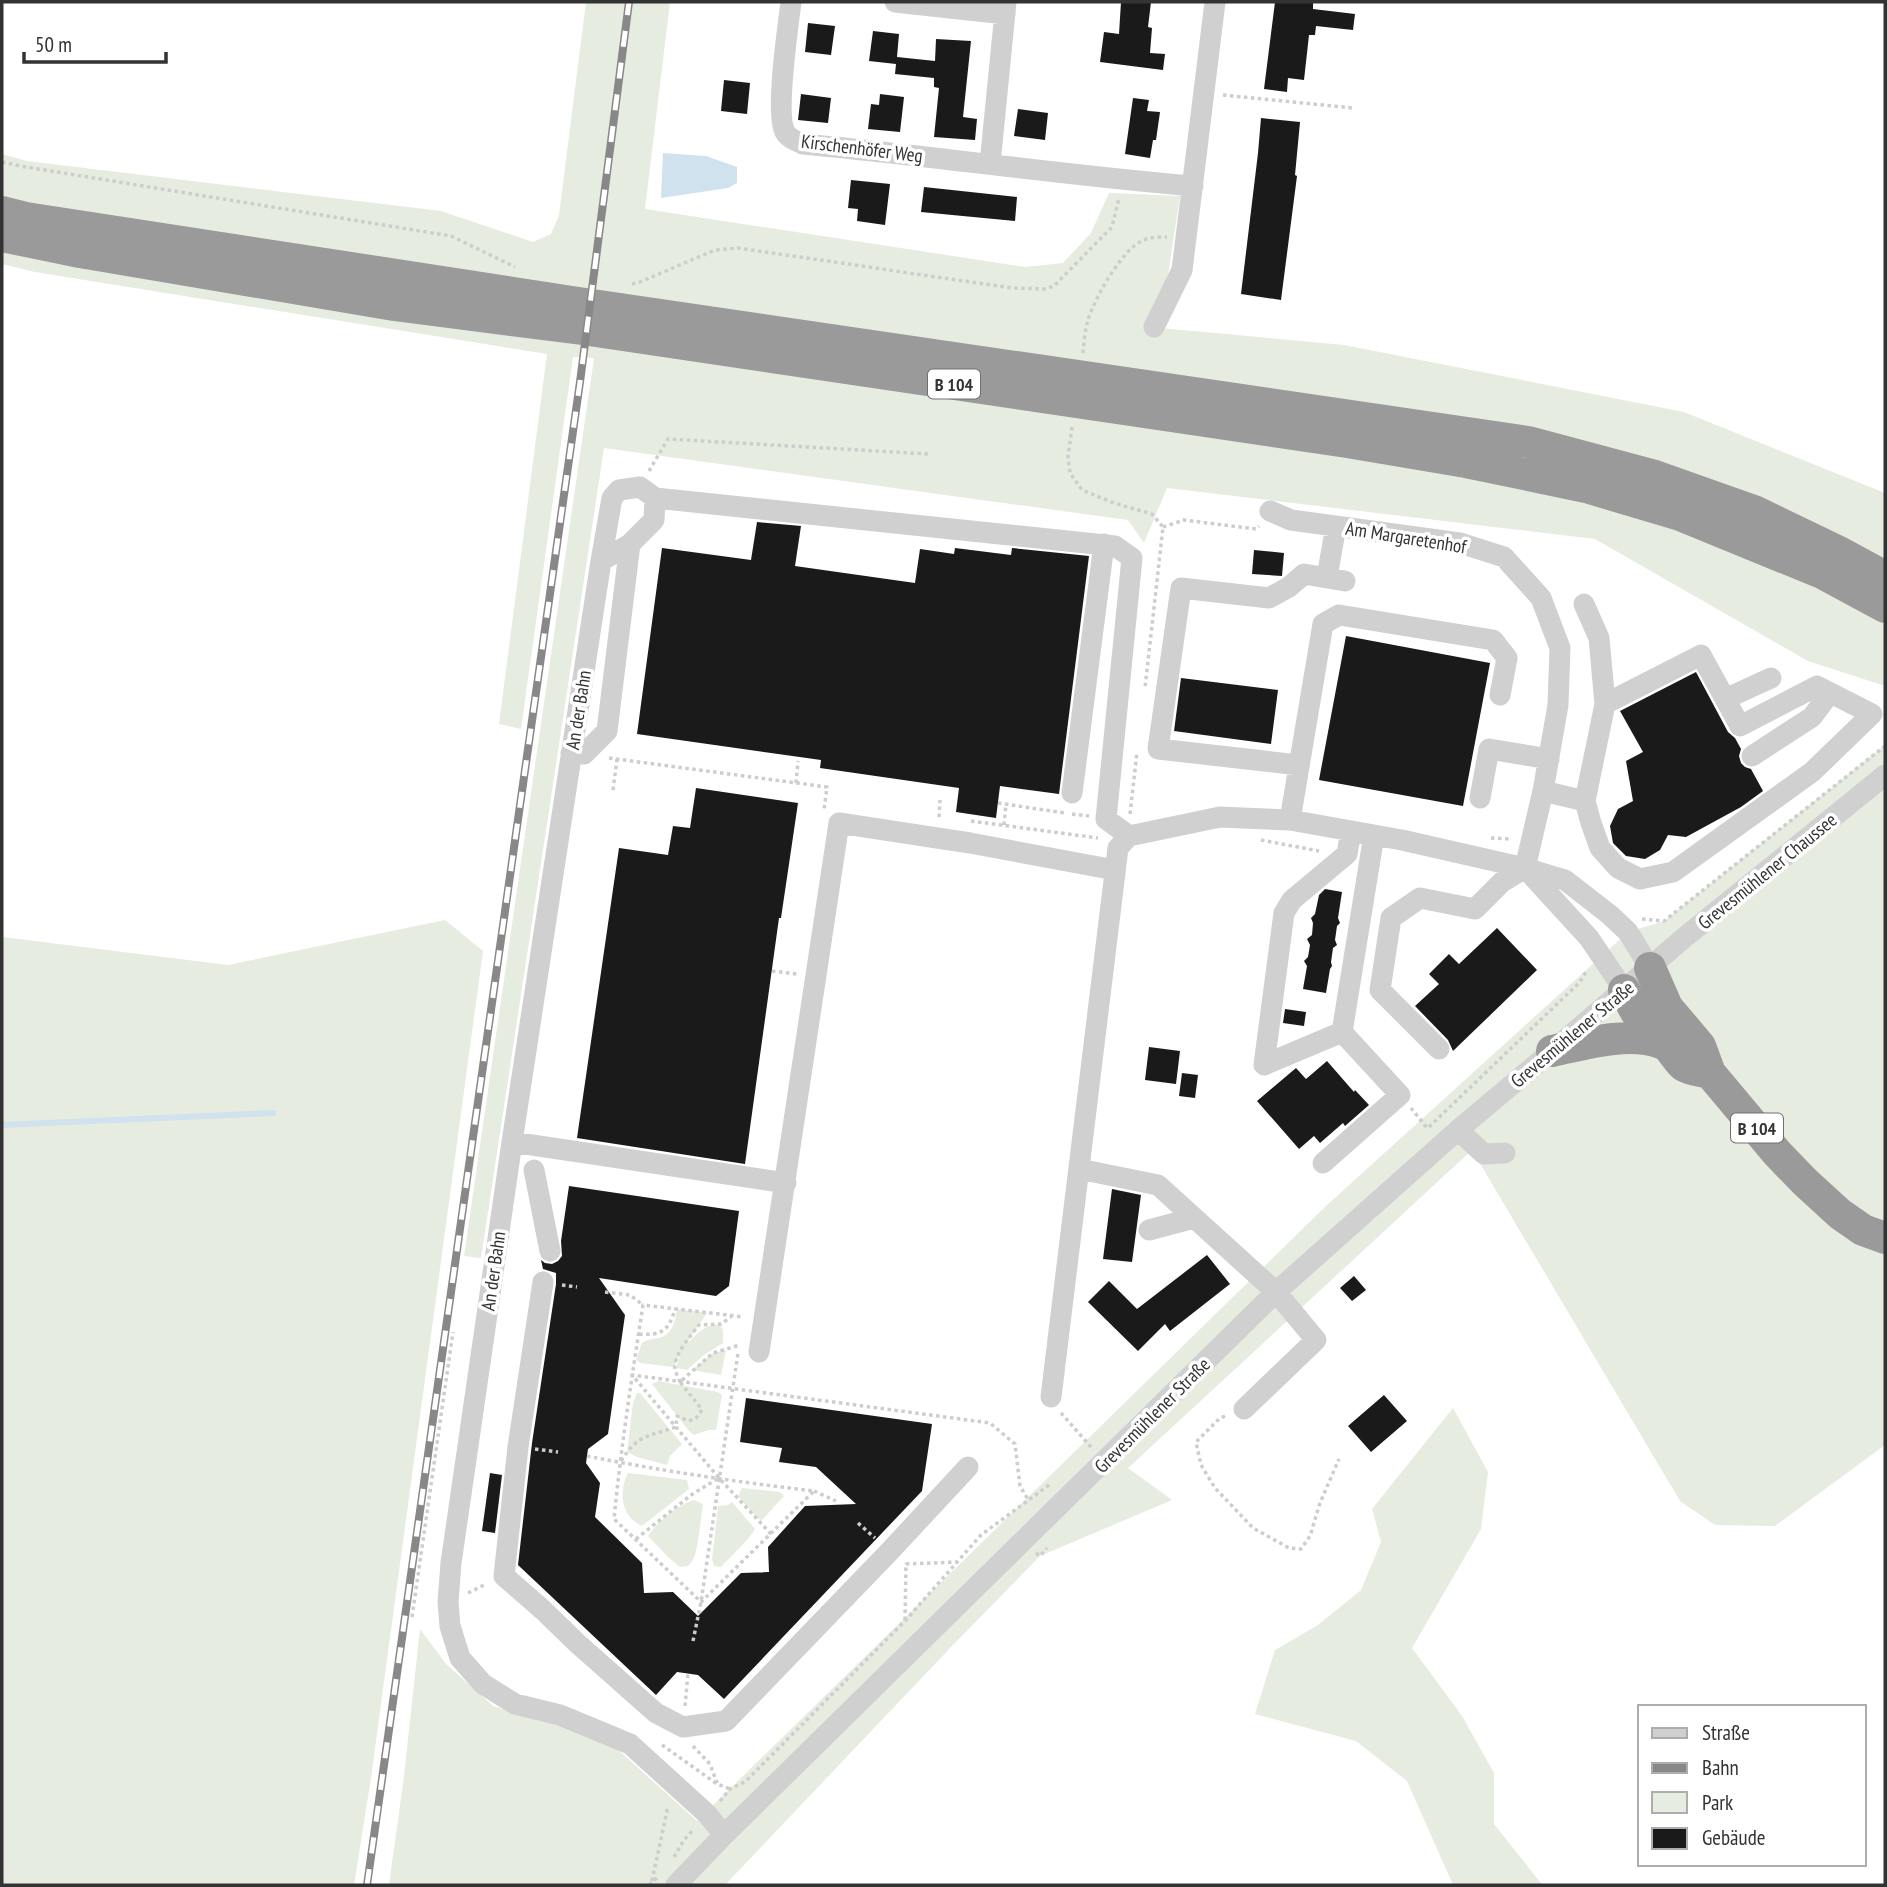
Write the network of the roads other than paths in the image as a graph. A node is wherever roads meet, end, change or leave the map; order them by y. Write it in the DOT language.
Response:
graph roads {
  1 [pos="791,2"];
  2 [pos="895,2"];
  3 [pos="1215,2"];
  4 [pos="1005,8"];
  5 [pos="990,164"];
  6 [pos="1193,186"];
  7 [pos="2,212"];
  8 [pos="2,236"];
  9 [pos="1153,327"];
  10 [pos="648,492"];
  11 [pos="1270,512"];
  12 [pos="1336,527"];
  13 [pos="630,544"];
  14 [pos="1104,544"];
  15 [pos="601,561"];
  16 [pos="1885,577"];
  17 [pos="1584,604"];
  18 [pos="1885,607"];
  19 [pos="1771,678"];
  20 [pos="1830,693"];
  21 [pos="1500,695"];
  22 [pos="1725,699"];
  23 [pos="1605,704"];
  24 [pos="1083,705"];
  25 [pos="1116,711"];
  26 [pos="578,754"];
  27 [pos="1752,756"];
  28 [pos="1549,759"];
  29 [pos="1299,765"];
  30 [pos="1885,775"];
  31 [pos="1543,792"];
  32 [pos="1072,793"];
  33 [pos="1480,798"];
  34 [pos="1586,801"];
  35 [pos="1290,820"];
  36 [pos="1351,831"];
  37 [pos="1374,835"];
  38 [pos="1129,836"];
  39 [pos="1347,855"];
  40 [pos="1525,868"];
  41 [pos="1115,870"];
  42 [pos="1650,968"];
  43 [pos="1337,976"];
  44 [pos="1624,990"];
  45 [pos="1342,1032"];
  46 [pos="1663,1043"];
  47 [pos="1439,1049"];
  48 [pos="1552,1051"];
  49 [pos="1710,1073"];
  50 [pos="1458,1130"];
  51 [pos="512,1142"];
  52 [pos="1505,1153"];
  53 [pos="1323,1163"];
  54 [pos="1079,1169"];
  55 [pos="534,1170"];
  56 [pos="786,1182"];
  57 [pos="1194,1218"];
  58 [pos="1149,1230"];
  59 [pos="1885,1238"];
  60 [pos="550,1251"];
  61 [pos="543,1282"];
  62 [pos="1276,1292"];
  63 [pos="749,1349"];
  64 [pos="1059,1404"];
  65 [pos="1244,1409"];
  66 [pos="968,1467"];
  67 [pos="724,1835"];
  68 [pos="676,1885"];
  1 -- 5 [label="street, Kirschenhöfer Weg"];
  2 -- 4 [label="street"];
  3 -- 6 [label="street"];
  4 -- 5 [label="street"];
  5 -- 6 [label="street, Kirschenhöfer Weg"];
  6 -- 9 [label="street"];
  7 -- 16 [label="highway, B 104"];
  8 -- 18 [label="highway, B 104"];
  10 -- 13 [label="street"];
  10 -- 14 [label="street"];
  10 -- 15 [label="street, An der Bahn"];
  11 -- 12 [label="street, Am Margaretenhof"];
  12 -- 28 [label="street, Am Margaretenhof"];
  12 -- 29 [label="street"];
  13 -- 15 [label="street"];
  13 -- 26 [label="street"];
  14 -- 24 [label="street"];
  14 -- 25 [label="street"];
  15 -- 26 [label="street, An der Bahn"];
  17 -- 23 [label="street"];
  19 -- 22 [label="street"];
  20 -- 22 [label="street"];
  20 -- 27 [label="street"];
  20 -- 34 [label="street"];
  21 -- 29 [label="street"];
  22 -- 23 [label="street"];
  23 -- 34 [label="street"];
  24 -- 25 [label="street"];
  24 -- 32 [label="street"];
  25 -- 38 [label="street"];
  26 -- 51 [label="street, An der Bahn"];
  28 -- 31 [label="street, Am Margaretenhof"];
  28 -- 33 [label="street"];
  29 -- 35 [label="street"];
  30 -- 42 [label="street, Grevesmühlener Chaussee"];
  31 -- 34 [label="street"];
  31 -- 40 [label="street, Am Margaretenhof"];
  35 -- 36 [label="street"];
  35 -- 38 [label="street"];
  36 -- 37 [label="street"];
  36 -- 39 [label="street"];
  37 -- 40 [label="street"];
  37 -- 45 [label="street"];
  38 -- 41 [label="street"];
  39 -- 43 [label="street"];
  39 -- 45 [label="street"];
  40 -- 42 [label="street"];
  40 -- 44 [label="street"];
  40 -- 47 [label="street"];
  41 -- 54 [label="street"];
  41 -- 56 [label="street"];
  42 -- 44 [label="street, Grevesmühlener Straße"];
  42 -- 49 [label="highway, B 104"];
  44 -- 46 [label="highway"];
  44 -- 48 [label="street, Grevesmühlener Straße"];
  45 -- 53 [label="street"];
  46 -- 48 [label="highway"];
  46 -- 49 [label="highway"];
  48 -- 50 [label="street, Grevesmühlener Straße"];
  49 -- 59 [label="highway, B 104"];
  50 -- 52 [label="street"];
  50 -- 62 [label="street, Grevesmühlener Straße"];
  51 -- 56 [label="street"];
  51 -- 67 [label="street, An der Bahn"];
  54 -- 57 [label="street"];
  54 -- 64 [label="street"];
  55 -- 60 [label="street"];
  56 -- 63 [label="street"];
  57 -- 58 [label="street"];
  57 -- 62 [label="street"];
  61 -- 66 [label="street"];
  62 -- 65 [label="street"];
  62 -- 67 [label="street, Grevesmühlener Straße"];
  67 -- 68 [label="street, Grevesmühlener Straße"];
}
